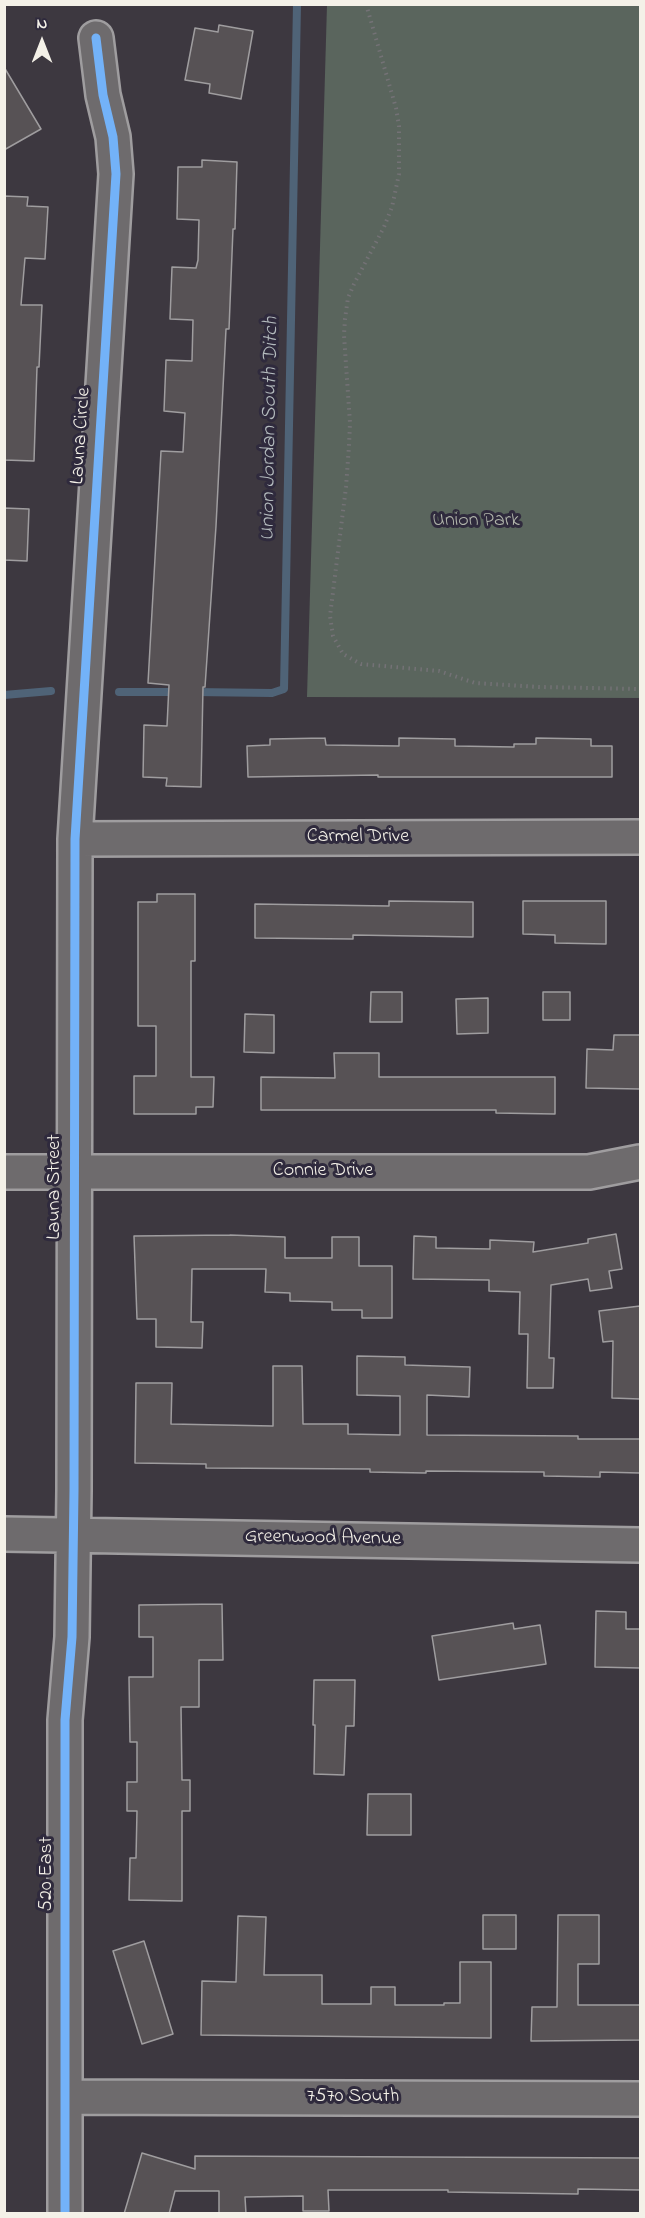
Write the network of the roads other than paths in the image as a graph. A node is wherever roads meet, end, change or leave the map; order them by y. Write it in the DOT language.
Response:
graph roads {
  1 [pos="96,38"];
  2 [pos="640,837"];
  3 [pos="75,839"];
  4 [pos="640,1162"];
  5 [pos="4,1172"];
  6 [pos="74,1172"];
  7 [pos="4,1534"];
  8 [pos="73,1535"];
  9 [pos="640,1545"];
  10 [pos="66,2097"];
  11 [pos="640,2099"];
  12 [pos="65,2214"];
  1 -- 3 [label="street, Launa Circle"];
  2 -- 3 [label="street, Carmel Drive"];
  3 -- 6 [label="street, Launa Street"];
  4 -- 6 [label="street, Connie Drive"];
  5 -- 6 [label="street, Connie Drive"];
  6 -- 8 [label="street, Launa Street"];
  7 -- 8 [label="street, Greenwood Avenue"];
  8 -- 9 [label="street, Greenwood Avenue"];
  8 -- 10 [label="street, 520 East"];
  10 -- 11 [label="street, 7570 South"];
  10 -- 12 [label="street, 520 East"];
}
